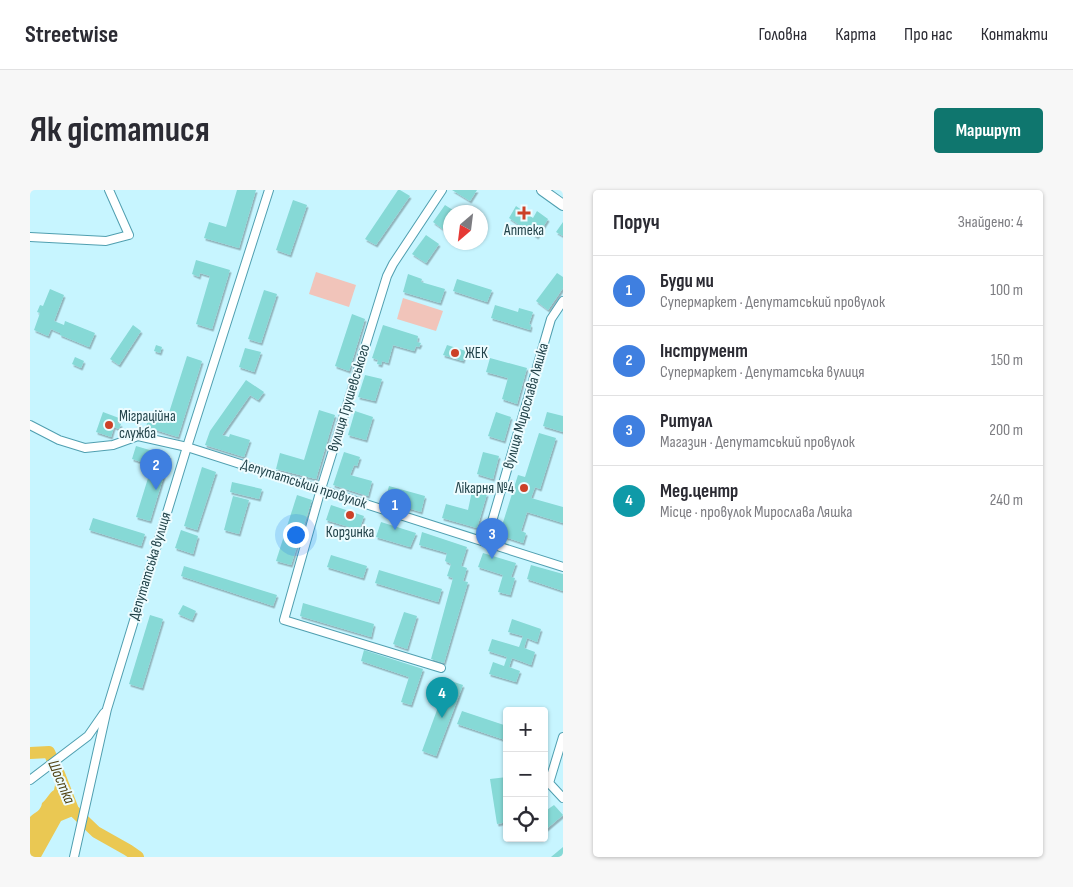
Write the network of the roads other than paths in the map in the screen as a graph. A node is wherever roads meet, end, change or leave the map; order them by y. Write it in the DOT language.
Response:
graph roads {
  1 [pos="109,190"];
  2 [pos="269,190"];
  3 [pos="442,190"];
  4 [pos="542,190"];
  5 [pos="563,205"];
  6 [pos="30,237"];
  7 [pos="563,301"];
  8 [pos="30,425"];
  9 [pos="187,447"];
  10 [pos="321,489"];
  11 [pos="486,542"];
  12 [pos="563,567"];
  13 [pos="442,668"];
  14 [pos="107,709"];
  15 [pos="563,737"];
  16 [pos="30,780"];
  17 [pos="563,798"];
  18 [pos="74,857"];
  1 -- 6 [label="street"];
  2 -- 9 [label="street, Депутатська вулиця"];
  3 -- 10 [label="street, вулиця Грушевського"];
  4 -- 5 [label="main road"];
  7 -- 11 [label="street, вулиця Мирослава Ляшка"];
  8 -- 9 [label="street, Депутатський провулок"];
  9 -- 10 [label="street, Депутатський провулок"];
  9 -- 14 [label="street, Депутатська вулиця"];
  10 -- 11 [label="street, Депутатський провулок"];
  10 -- 13 [label="street, вулиця Грушевського"];
  11 -- 12 [label="street, Депутатський провулок"];
  14 -- 16 [label="street"];
  14 -- 18 [label="street, Депутатська вулиця"];
  15 -- 17 [label="street"];
}
